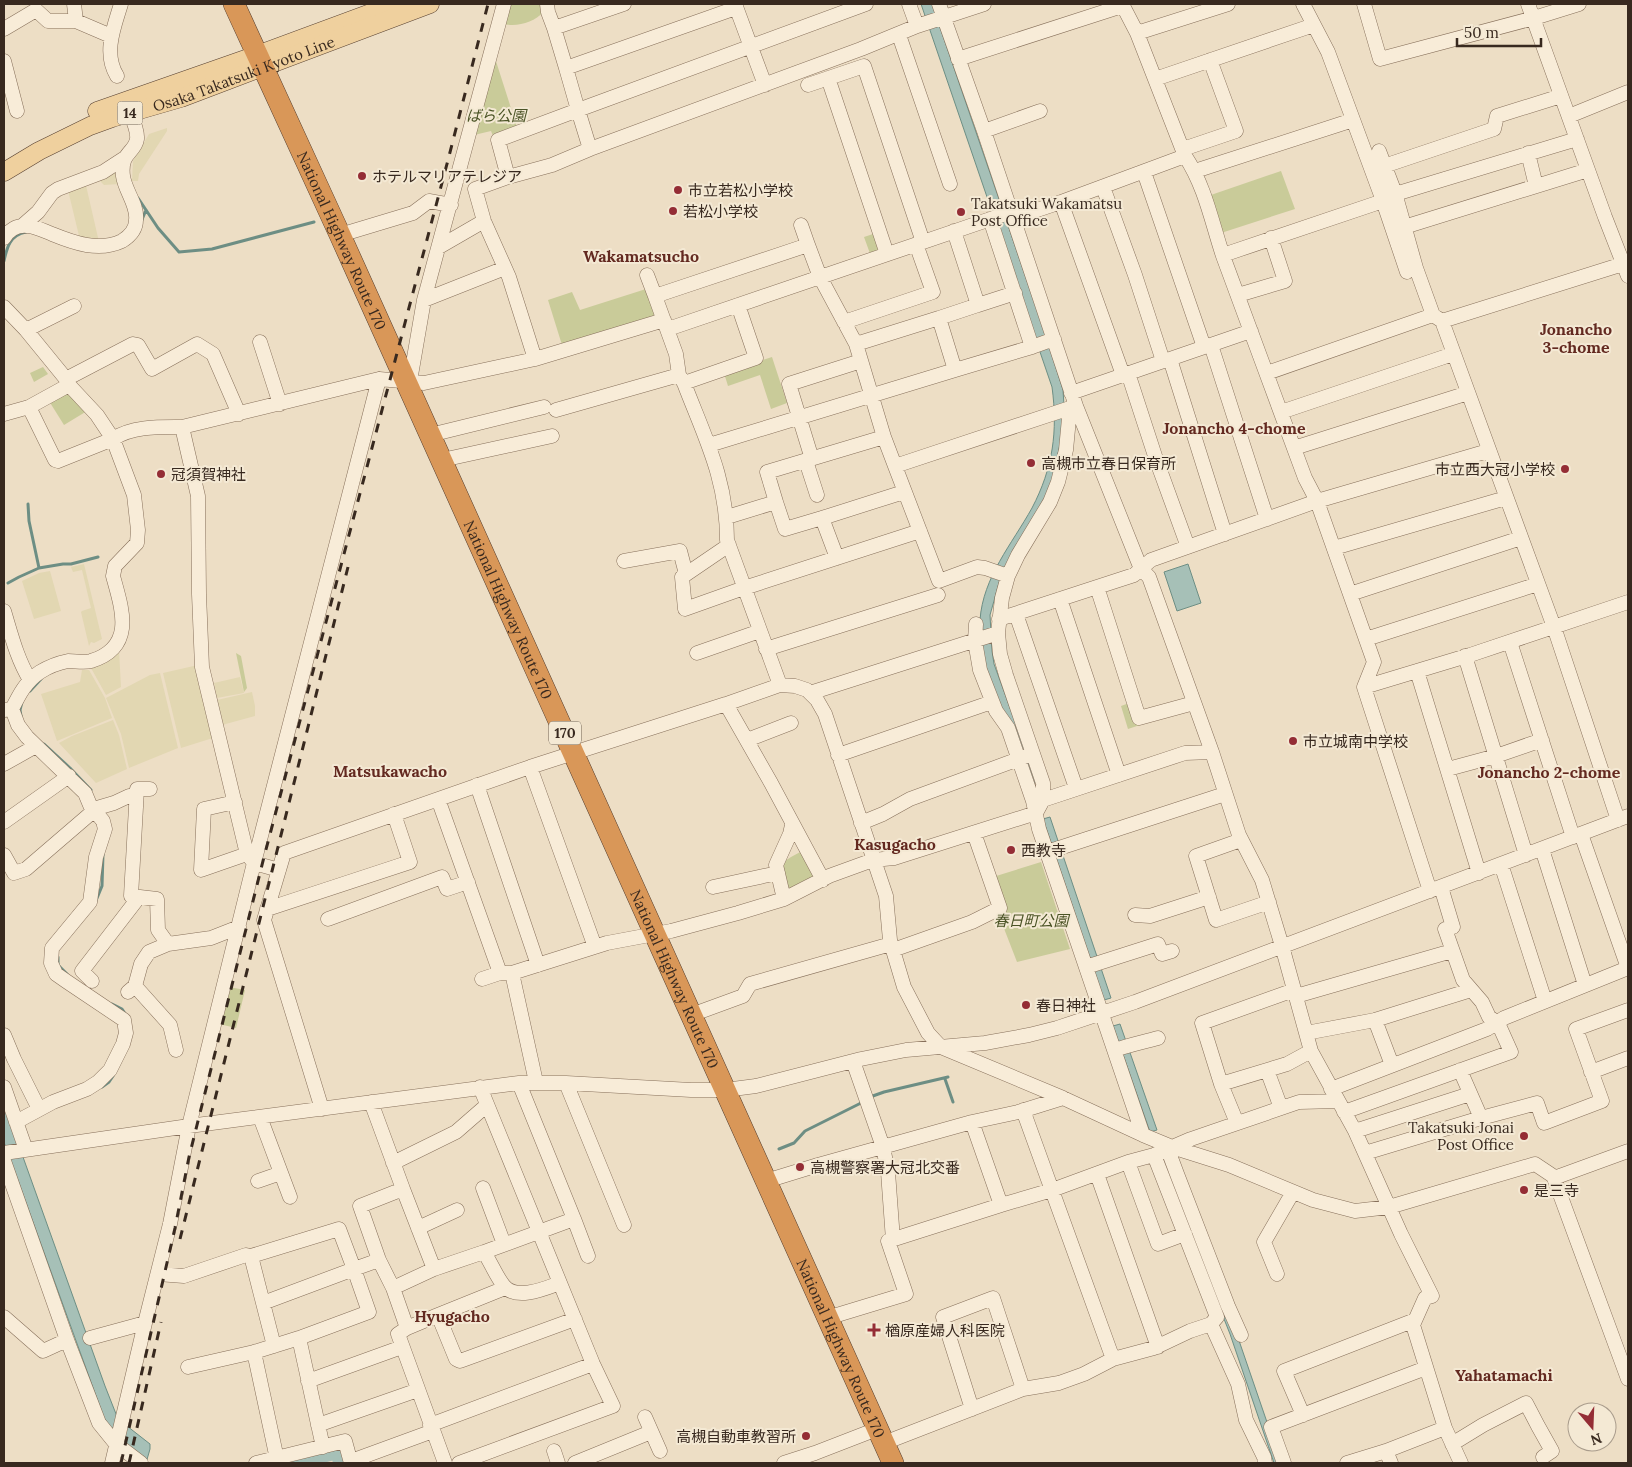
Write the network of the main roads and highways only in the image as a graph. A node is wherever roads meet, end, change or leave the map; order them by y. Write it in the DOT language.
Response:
graph roads {
  1 [pos="234,4"];
  2 [pos="395,4"];
  3 [pos="430,4"];
  4 [pos="260,61"];
  5 [pos="4,159"];
  6 [pos="4,172"];
  7 [pos="893,1463"];
  1 -- 4 [label="highway, National Highway Route 170 / 170"];
  2 -- 4 [label="main road, Osaka Takatsuki Kyoto Line / 14"];
  3 -- 4 [label="main road, Osaka Takatsuki Kyoto Line / 14"];
  4 -- 5 [label="main road, Osaka Takatsuki Kyoto Line / 14"];
  4 -- 6 [label="main road, Osaka Takatsuki Kyoto Line / 14"];
  4 -- 7 [label="highway, National Highway Route 170 / 170"];
}
